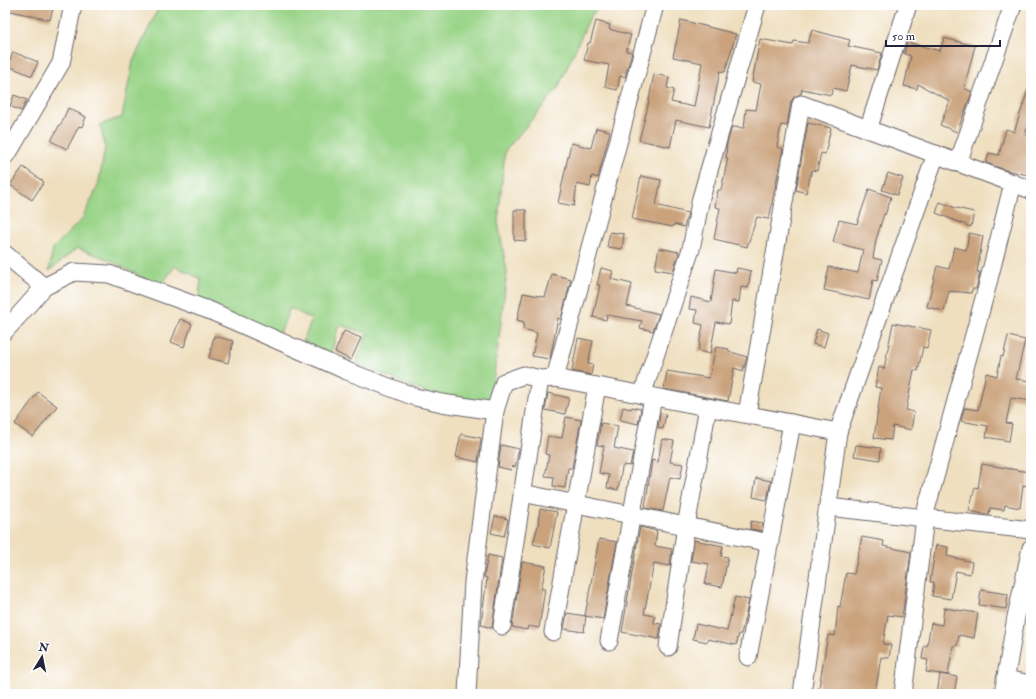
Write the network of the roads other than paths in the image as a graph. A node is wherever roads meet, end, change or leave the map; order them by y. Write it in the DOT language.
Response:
graph roads {
  1 [pos="73,5"];
  2 [pos="655,5"];
  3 [pos="757,5"];
  4 [pos="908,5"];
  5 [pos="1013,5"];
  6 [pos="868,130"];
  7 [pos="936,154"];
  8 [pos="5,156"];
  9 [pos="958,163"];
  10 [pos="1013,183"];
  11 [pos="1031,190"];
  12 [pos="5,254"];
  13 [pos="44,287"];
  14 [pos="5,331"];
  15 [pos="548,379"];
  16 [pos="596,386"];
  17 [pos="648,396"];
  18 [pos="708,407"];
  19 [pos="495,411"];
  20 [pos="746,414"];
  21 [pos="792,423"];
  22 [pos="838,432"];
  23 [pos="522,493"];
  24 [pos="575,504"];
  25 [pos="828,507"];
  26 [pos="631,515"];
  27 [pos="925,518"];
  28 [pos="686,526"];
  29 [pos="1031,530"];
  30 [pos="770,543"];
  31 [pos="1031,548"];
  32 [pos="502,626"];
  33 [pos="553,632"];
  34 [pos="608,641"];
  35 [pos="668,647"];
  36 [pos="748,657"];
  37 [pos="1031,684"];
  38 [pos="1004,687"];
  39 [pos="467,694"];
  40 [pos="802,694"];
  41 [pos="903,694"];
  1 -- 8 [label="street"];
  2 -- 15 [label="street"];
  3 -- 17 [label="street"];
  4 -- 6 [label="street"];
  5 -- 9 [label="street"];
  6 -- 7 [label="street"];
  6 -- 20 [label="street"];
  7 -- 9 [label="street"];
  7 -- 22 [label="street"];
  9 -- 10 [label="street"];
  10 -- 11 [label="street"];
  10 -- 27 [label="street"];
  12 -- 13 [label="street"];
  13 -- 14 [label="street"];
  13 -- 19 [label="street"];
  15 -- 16 [label="street"];
  15 -- 19 [label="street"];
  15 -- 23 [label="street"];
  16 -- 17 [label="street"];
  16 -- 24 [label="street"];
  17 -- 18 [label="street"];
  17 -- 26 [label="street"];
  18 -- 20 [label="street"];
  18 -- 28 [label="street"];
  19 -- 39 [label="street"];
  20 -- 21 [label="street"];
  21 -- 22 [label="street"];
  21 -- 30 [label="street"];
  22 -- 25 [label="street"];
  23 -- 24 [label="street"];
  23 -- 32 [label="street"];
  24 -- 26 [label="street"];
  24 -- 33 [label="street"];
  25 -- 27 [label="street"];
  25 -- 40 [label="street"];
  26 -- 28 [label="street"];
  26 -- 34 [label="street"];
  27 -- 29 [label="street"];
  27 -- 41 [label="street"];
  28 -- 30 [label="street"];
  28 -- 35 [label="street"];
  30 -- 36 [label="street"];
  31 -- 38 [label="street"];
  37 -- 38 [label="street"];
}
